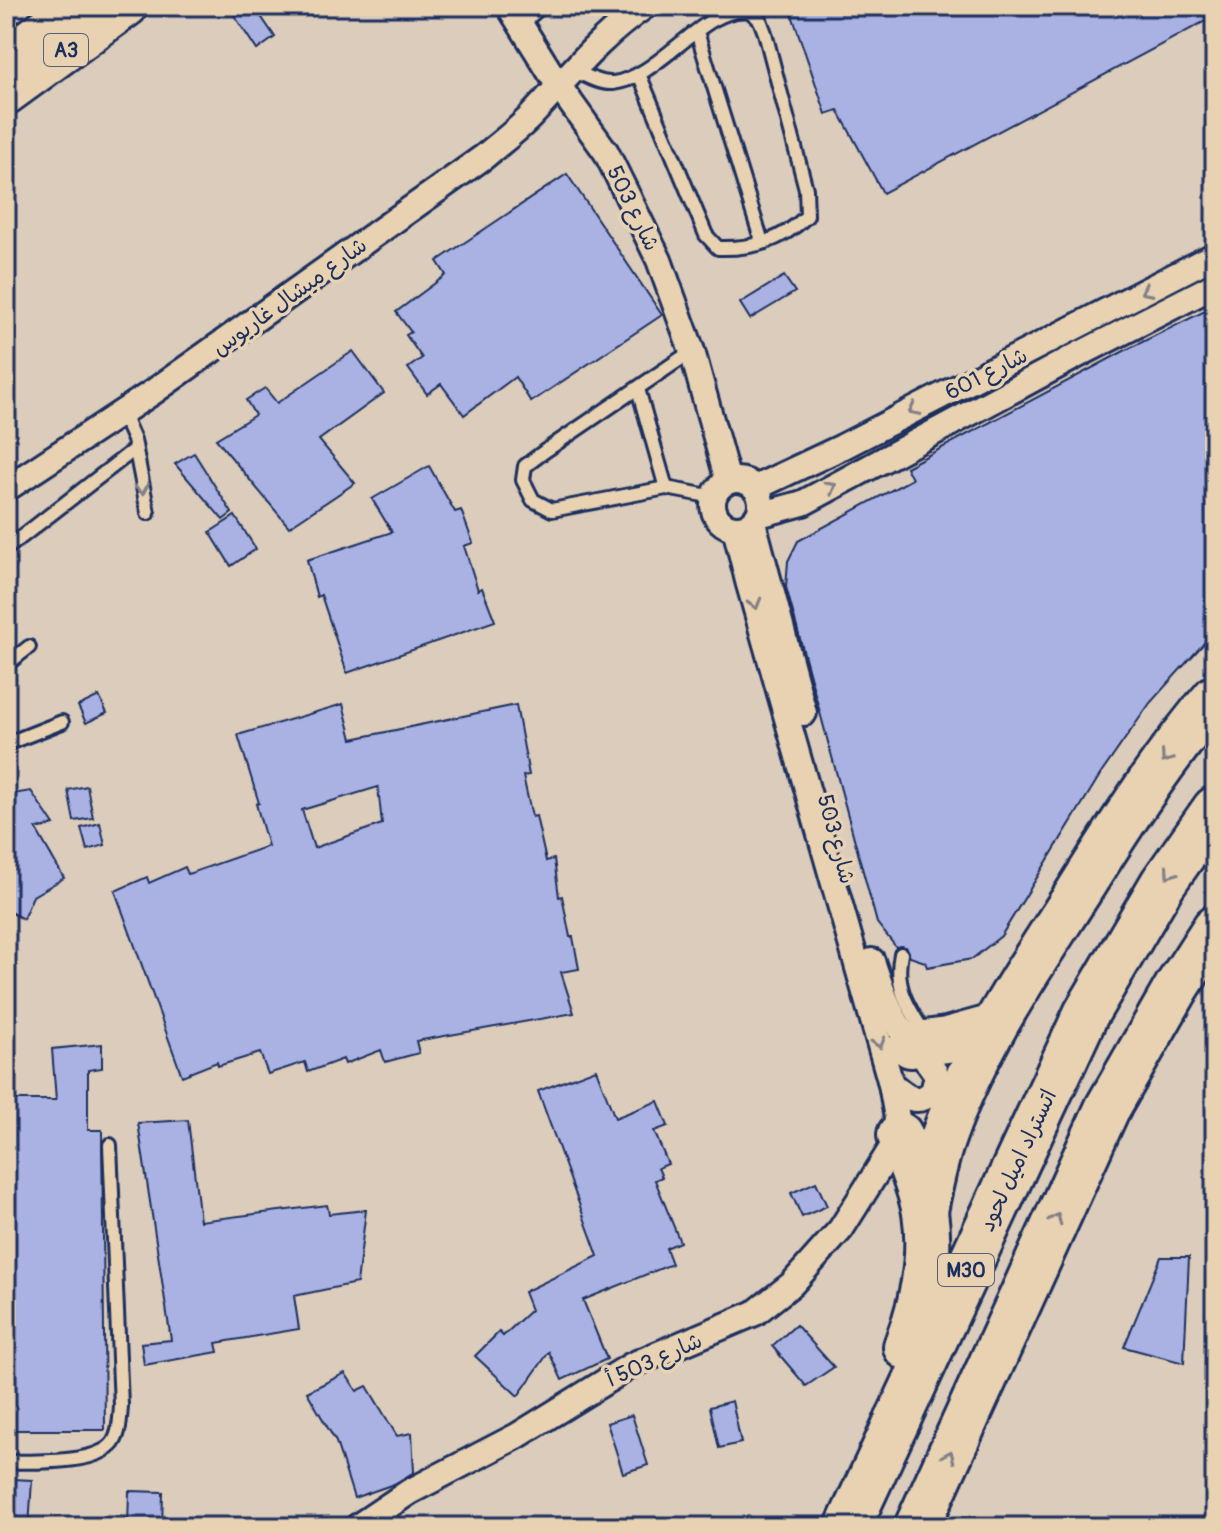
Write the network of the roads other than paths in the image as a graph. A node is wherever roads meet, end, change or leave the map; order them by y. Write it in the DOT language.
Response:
graph roads {
  1 [pos="76,6"];
  2 [pos="127,6"];
  3 [pos="542,6"];
  4 [pos="645,6"];
  5 [pos="514,15"];
  6 [pos="697,32"];
  7 [pos="6,58"];
  8 [pos="639,74"];
  9 [pos="565,77"];
  10 [pos="6,94"];
  11 [pos="762,242"];
  12 [pos="1215,255"];
  13 [pos="1215,285"];
  14 [pos="692,351"];
  15 [pos="638,389"];
  16 [pos="122,413"];
  17 [pos="135,449"];
  18 [pos="666,488"];
  19 [pos="755,488"];
  20 [pos="6,489"];
  21 [pos="721,489"];
  22 [pos="148,513"];
  23 [pos="749,522"];
  24 [pos="6,549"];
  25 [pos="29,647"];
  26 [pos="6,665"];
  27 [pos="1215,698"];
  28 [pos="62,722"];
  29 [pos="6,744"];
  30 [pos="1215,809"];
  31 [pos="1215,928"];
  32 [pos="901,954"];
  33 [pos="1215,982"];
  34 [pos="994,1027"];
  35 [pos="921,1044"];
  36 [pos="891,1084"];
  37 [pos="1107,1109"];
  38 [pos="900,1135"];
  39 [pos="110,1145"];
  40 [pos="925,1211"];
  41 [pos="878,1458"];
  42 [pos="6,1462"];
  43 [pos="357,1527"];
  44 [pos="848,1527"];
  45 [pos="917,1527"];
  1 -- 7 [label="highway, A3"];
  2 -- 10 [label="highway, A3"];
  3 -- 5 [label="lane"];
  4 -- 9 [label="street, شارع ميشال غاريوس"];
  5 -- 9 [label="street"];
  6 -- 8 [label="lane"];
  6 -- 11 [label="lane"];
  6 -- 11 [label="lane"];
  8 -- 9 [label="lane"];
  8 -- 11 [label="lane"];
  9 -- 14 [label="street, شارع 503"];
  9 -- 16 [label="street, شارع ميشال غاريوس"];
  12 -- 19 [label="street, شارع 601, one-way"];
  23 -- 13 [label="street, شارع 601, one-way"];
  14 -- 15 [label="lane"];
  14 -- 21 [label="street, شارع 503"];
  15 -- 18 [label="lane"];
  15 -- 18 [label="lane"];
  16 -- 17 [label="lane"];
  16 -- 20 [label="street, شارع ميشال غاريوس"];
  17 -- 22 [label="lane, one-way"];
  17 -- 24 [label="lane"];
  18 -- 21 [label="lane"];
  19 -- 21 [label="street"];
  19 -- 23 [label="street"];
  21 -- 23 [label="street"];
  23 -- 35 [label="street, شارع 503"];
  23 -- 36 [label="street, شارع 503, one-way"];
  25 -- 26 [label="lane"];
  27 -- 34 [label="highway, one-way"];
  28 -- 29 [label="lane"];
  30 -- 41 [label="highway, اتستراد اميل لحود / M30, one-way"];
  31 -- 37 [label="highway, M30"];
  32 -- 35 [label="lane"];
  33 -- 37 [label="highway"];
  34 -- 35 [label="highway"];
  34 -- 40 [label="highway"];
  35 -- 36 [label="street, شارع 503"];
  36 -- 38 [label="street, شارع 503"];
  45 -- 37 [label="highway, M30, one-way"];
  38 -- 40 [label="highway"];
  38 -- 43 [label="street, شارع 503 أ"];
  39 -- 42 [label="lane"];
  40 -- 41 [label="highway"];
  41 -- 44 [label="highway, اتستراد اميل لحود / M30"];
}
